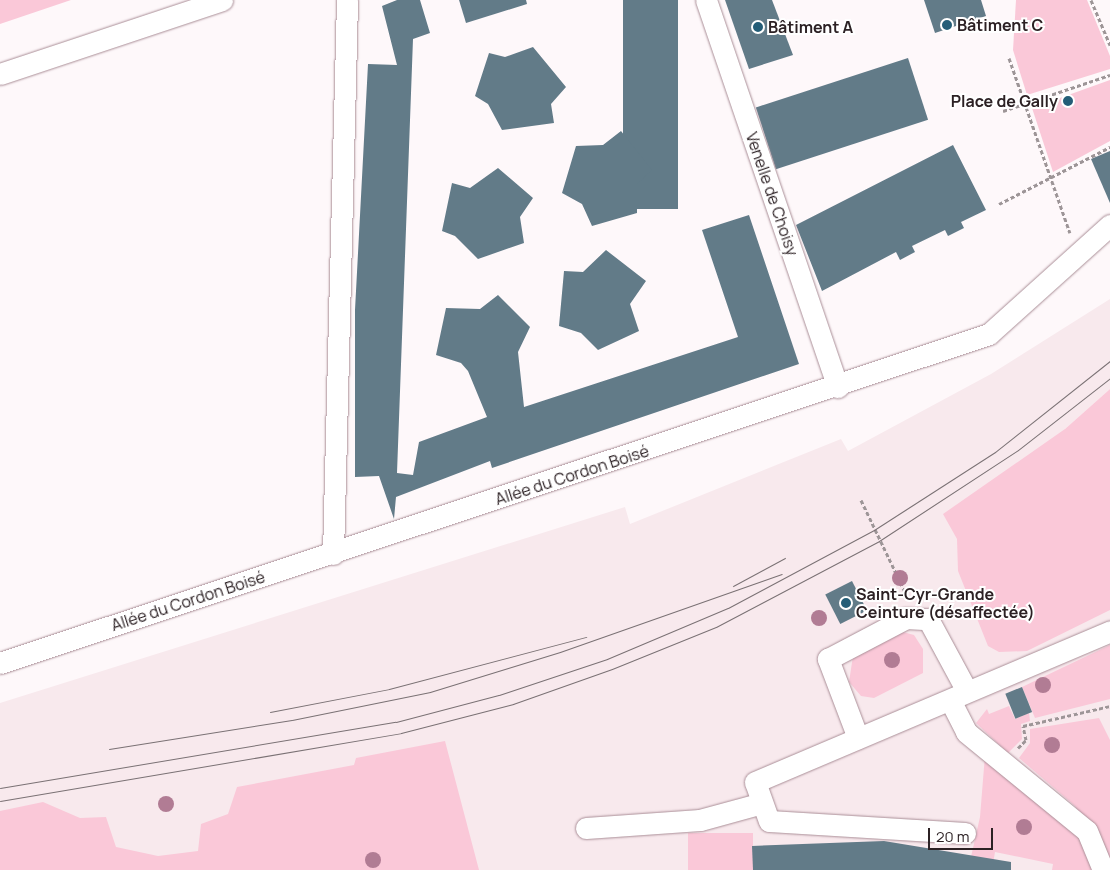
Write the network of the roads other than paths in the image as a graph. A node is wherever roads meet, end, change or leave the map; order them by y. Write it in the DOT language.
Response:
graph roads {
  1 [pos="222,0"];
  2 [pos="347,0"];
  3 [pos="706,0"];
  4 [pos="0,74"];
  5 [pos="1110,225"];
  6 [pos="838,387"];
  7 [pos="333,554"];
  8 [pos="1110,631"];
  9 [pos="0,663"];
  10 [pos="959,696"];
  11 [pos="858,738"];
  12 [pos="762,803"];
  13 [pos="586,828"];
  14 [pos="964,832"];
  15 [pos="1103,870"];
  1 -- 4 [label="street"];
  2 -- 7 [label="street"];
  3 -- 6 [label="street, Venelle de Choisy"];
  5 -- 6 [label="street, Allée du Cordon Boisé"];
  6 -- 7 [label="street, Allée du Cordon Boisé"];
  7 -- 9 [label="street, Allée du Cordon Boisé"];
  8 -- 10 [label="street"];
  10 -- 11 [label="street"];
  10 -- 11 [label="street"];
  10 -- 15 [label="street"];
  11 -- 12 [label="street"];
  12 -- 13 [label="street"];
  12 -- 14 [label="street"];
}
